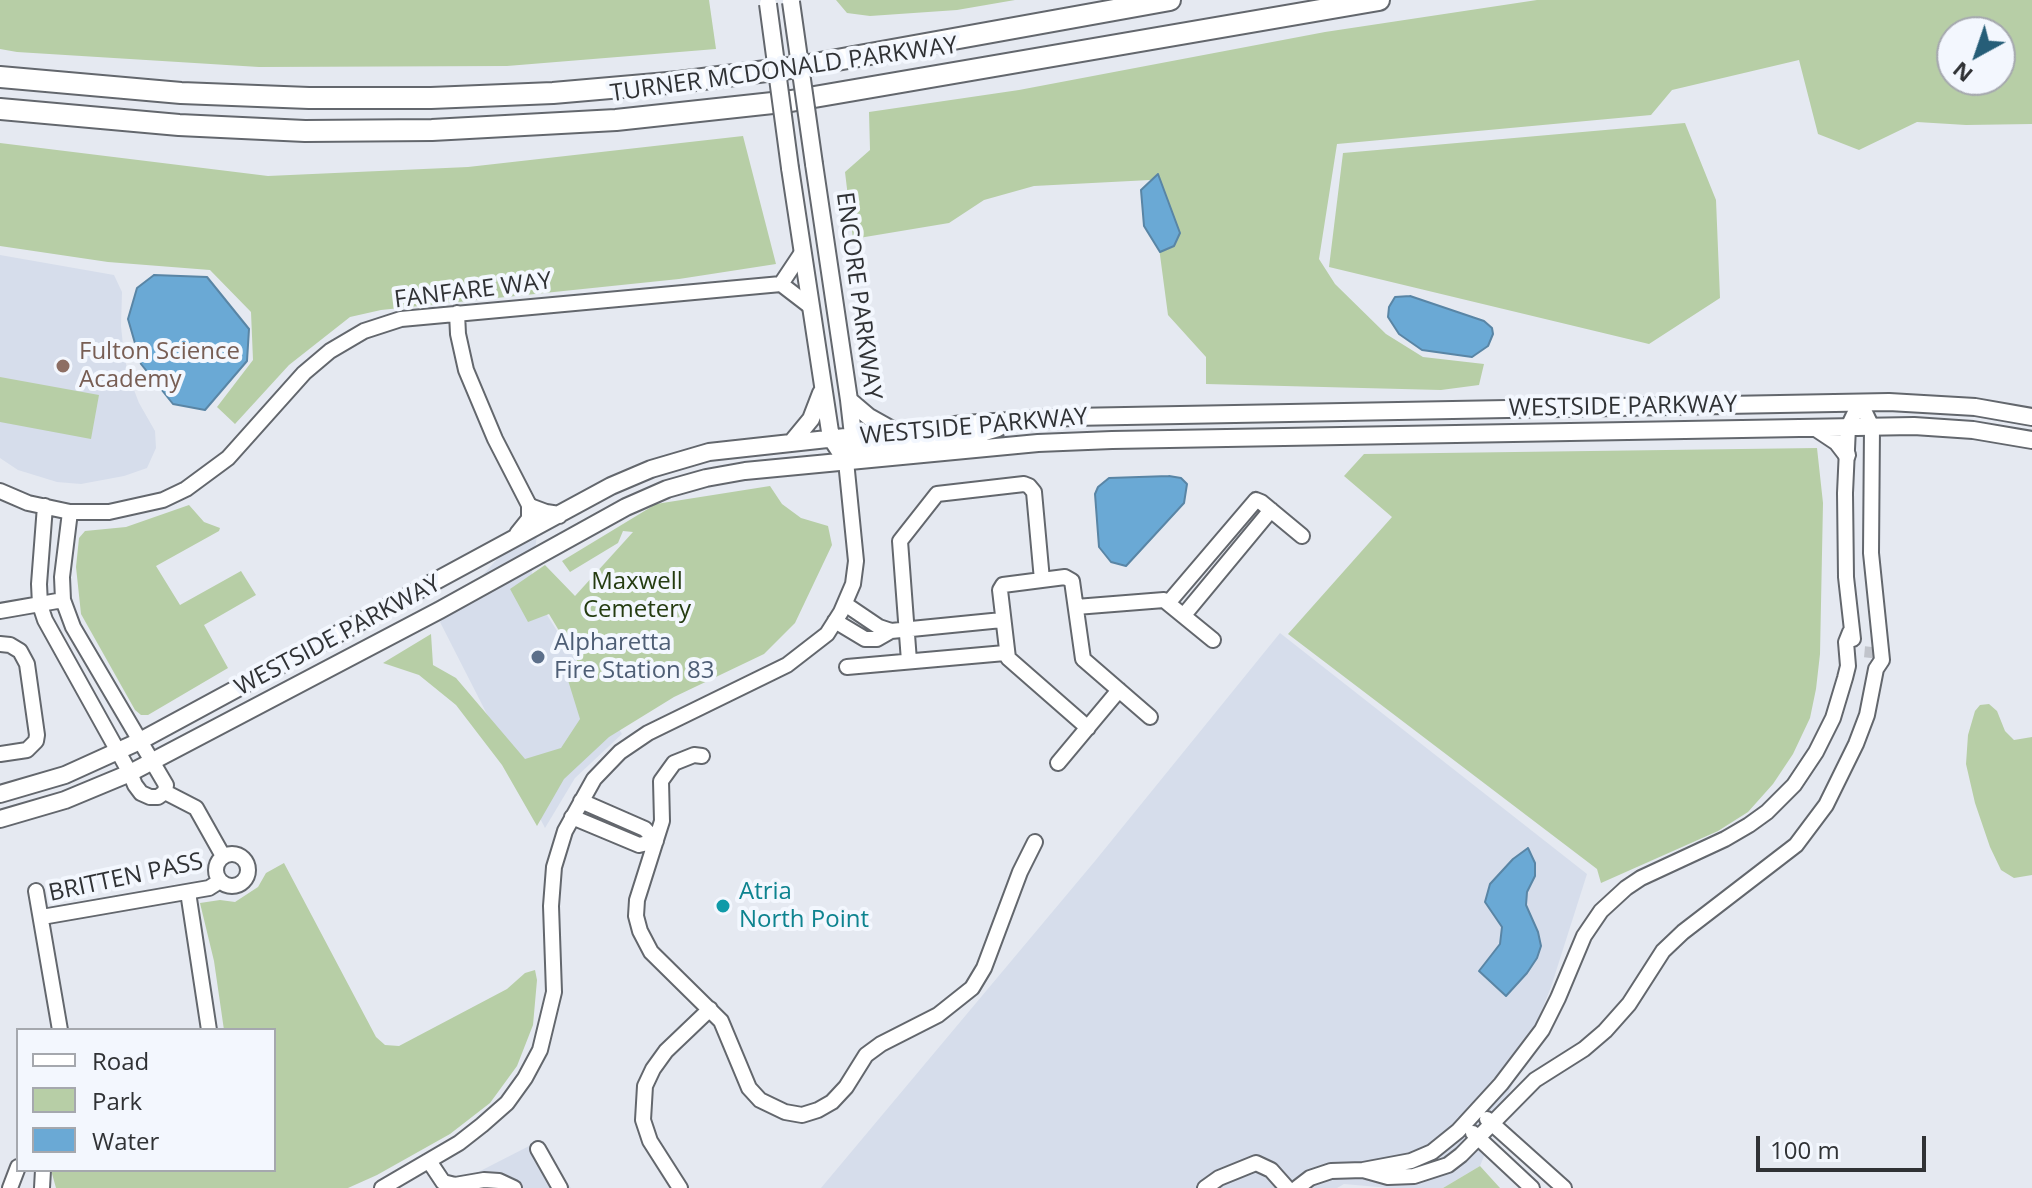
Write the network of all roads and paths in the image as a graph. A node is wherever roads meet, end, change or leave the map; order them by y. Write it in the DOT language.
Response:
graph roads {
  1 [pos="1170,0"];
  2 [pos="1379,0"];
  3 [pos="790,1"];
  4 [pos="767,2"];
  5 [pos="0,77"];
  6 [pos="0,109"];
  7 [pos="803,251"];
  8 [pos="781,284"];
  9 [pos="811,307"];
  10 [pos="457,313"];
  11 [pos="823,388"];
  12 [pos="849,400"];
  13 [pos="1860,402"];
  14 [pos="2032,417"];
  15 [pos="1020,419"];
  16 [pos="1848,427"];
  17 [pos="1872,427"];
  18 [pos="1815,428"];
  19 [pos="895,431"];
  20 [pos="853,435"];
  21 [pos="831,438"];
  22 [pos="2032,440"];
  23 [pos="792,442"];
  24 [pos="1847,455"];
  25 [pos="846,461"];
  26 [pos="0,491"];
  27 [pos="45,506"];
  28 [pos="530,507"];
  29 [pos="1271,510"];
  30 [pos="70,512"];
  31 [pos="559,515"];
  32 [pos="1302,536"];
  33 [pos="508,543"];
  34 [pos="1042,580"];
  35 [pos="63,600"];
  36 [pos="1169,602"];
  37 [pos="845,604"];
  38 [pos="40,605"];
  39 [pos="1076,607"];
  40 [pos="0,611"];
  41 [pos="1184,615"];
  42 [pos="1002,620"];
  43 [pos="835,621"];
  44 [pos="898,630"];
  45 [pos="1213,640"];
  46 [pos="0,644"];
  47 [pos="1005,653"];
  48 [pos="909,661"];
  49 [pos="847,667"];
  50 [pos="1119,690"];
  51 [pos="1150,717"];
  52 [pos="1088,728"];
  53 [pos="140,741"];
  54 [pos="118,751"];
  55 [pos="0,754"];
  56 [pos="702,756"];
  57 [pos="152,762"];
  58 [pos="1058,763"];
  59 [pos="130,773"];
  60 [pos="165,792"];
  61 [pos="0,794"];
  62 [pos="581,801"];
  63 [pos="613,815"];
  64 [pos="572,817"];
  65 [pos="0,819"];
  66 [pos="607,831"];
  67 [pos="656,841"];
  68 [pos="1035,842"];
  69 [pos="220,860"];
  70 [pos="220,881"];
  71 [pos="36,891"];
  72 [pos="188,892"];
  73 [pos="42,917"];
  74 [pos="710,1009"];
  75 [pos="60,1028"];
  76 [pos="209,1028"];
  77 [pos="1477,1111"];
  78 [pos="1464,1124"];
  79 [pos="1493,1124"];
  80 [pos="1480,1138"];
  81 [pos="538,1149"];
  82 [pos="429,1161"];
  83 [pos="1363,1170"];
  84 [pos="382,1188"];
  85 [pos="514,1188"];
  86 [pos="560,1188"];
  87 [pos="680,1188"];
  88 [pos="1205,1188"];
  89 [pos="1287,1188"];
  90 [pos="1297,1188"];
  91 [pos="1532,1188"];
  92 [pos="1564,1188"];
  1 -- 5 [label="highway, TURNER MCDONALD PARKWAY"];
  2 -- 6 [label="highway, TURNER MCDONALD PARKWAY"];
  3 -- 12 [label="main road, ENCORE PARKWAY, bridge"];
  4 -- 7 [label="main road, ENCORE PARKWAY, bridge"];
  7 -- 8 [label="street"];
  7 -- 9 [label="main road, ENCORE PARKWAY"];
  8 -- 9 [label="street"];
  8 -- 10 [label="street, FANFARE WAY"];
  9 -- 11 [label="main road, ENCORE PARKWAY"];
  10 -- 28 [label="street"];
  10 -- 30 [label="street, FANFARE WAY"];
  11 -- 21 [label="main road, ENCORE PARKWAY"];
  11 -- 23 [label="main road"];
  12 -- 19 [label="main road"];
  12 -- 20 [label="main road, ENCORE PARKWAY"];
  13 -- 14 [label="main road, WESTSIDE PARKWAY"];
  13 -- 15 [label="main road, WESTSIDE PARKWAY"];
  13 -- 16 [label="street"];
  13 -- 17 [label="street"];
  15 -- 19 [label="main road, WESTSIDE PARKWAY"];
  15 -- 25 [label="main road"];
  16 -- 17 [label="main road, WESTSIDE PARKWAY"];
  16 -- 18 [label="main road, WESTSIDE PARKWAY"];
  16 -- 24 [label="street"];
  17 -- 22 [label="main road, WESTSIDE PARKWAY"];
  17 -- 79 [label="street"];
  18 -- 24 [label="main road"];
  18 -- 25 [label="main road, WESTSIDE PARKWAY"];
  19 -- 20 [label="main road, WESTSIDE PARKWAY"];
  20 -- 21 [label="main road, WESTSIDE PARKWAY"];
  20 -- 25 [label="main road, ENCORE PARKWAY"];
  21 -- 23 [label="main road, WESTSIDE PARKWAY"];
  21 -- 25 [label="main road"];
  23 -- 31 [label="main road, WESTSIDE PARKWAY"];
  24 -- 77 [label="street"];
  25 -- 37 [label="street, ENCORE PARKWAY"];
  25 -- 57 [label="main road, WESTSIDE PARKWAY"];
  26 -- 27 [label="street, FANFARE WAY"];
  27 -- 30 [label="street, FANFARE WAY"];
  27 -- 38 [label="street"];
  28 -- 31 [label="main road"];
  28 -- 33 [label="main road"];
  29 -- 32 [label="street"];
  29 -- 36 [label="street"];
  29 -- 41 [label="street"];
  30 -- 35 [label="street"];
  31 -- 33 [label="main road, WESTSIDE PARKWAY"];
  33 -- 53 [label="main road, WESTSIDE PARKWAY"];
  34 -- 39 [label="street"];
  34 -- 42 [label="street"];
  34 -- 44 [label="street"];
  35 -- 38 [label="street"];
  35 -- 53 [label="street"];
  36 -- 39 [label="street"];
  36 -- 41 [label="street"];
  37 -- 43 [label="street, ENCORE PARKWAY"];
  37 -- 44 [label="street"];
  38 -- 40 [label="street"];
  38 -- 54 [label="street"];
  39 -- 50 [label="street"];
  41 -- 45 [label="street"];
  42 -- 44 [label="street"];
  42 -- 47 [label="street"];
  43 -- 44 [label="street"];
  43 -- 62 [label="street, ENCORE PARKWAY"];
  44 -- 48 [label="street"];
  46 -- 55 [label="street"];
  47 -- 48 [label="street"];
  47 -- 52 [label="street"];
  48 -- 49 [label="street"];
  50 -- 51 [label="street"];
  50 -- 52 [label="street"];
  52 -- 58 [label="street"];
  53 -- 54 [label="main road, WESTSIDE PARKWAY"];
  53 -- 57 [label="street"];
  54 -- 59 [label="street"];
  54 -- 61 [label="main road, WESTSIDE PARKWAY"];
  56 -- 67 [label="street"];
  57 -- 59 [label="main road, WESTSIDE PARKWAY"];
  57 -- 60 [label="street"];
  59 -- 60 [label="street"];
  59 -- 65 [label="main road, WESTSIDE PARKWAY"];
  60 -- 69 [label="street"];
  62 -- 63 [label="street"];
  62 -- 64 [label="street, ENCORE PARKWAY"];
  63 -- 66 [label="street"];
  63 -- 67 [label="street"];
  64 -- 66 [label="street"];
  64 -- 82 [label="street, ENCORE PARKWAY"];
  66 -- 67 [label="street"];
  67 -- 74 [label="street"];
  68 -- 74 [label="street"];
  69 -- 70 [label="street"];
  69 -- 70 [label="street"];
  70 -- 72 [label="street, BRITTEN PASS"];
  71 -- 73 [label="street"];
  72 -- 73 [label="street, BRITTEN PASS"];
  72 -- 76 [label="street"];
  73 -- 75 [label="street"];
  74 -- 87 [label="street"];
  77 -- 78 [label="street"];
  77 -- 79 [label="street"];
  78 -- 80 [label="street"];
  78 -- 83 [label="street"];
  79 -- 80 [label="street"];
  79 -- 92 [label="street"];
  80 -- 83 [label="street"];
  80 -- 91 [label="street"];
  81 -- 86 [label="street"];
  82 -- 84 [label="street, ENCORE PARKWAY"];
  82 -- 85 [label="street"];
  83 -- 90 [label="street"];
  88 -- 89 [label="street"];
}
